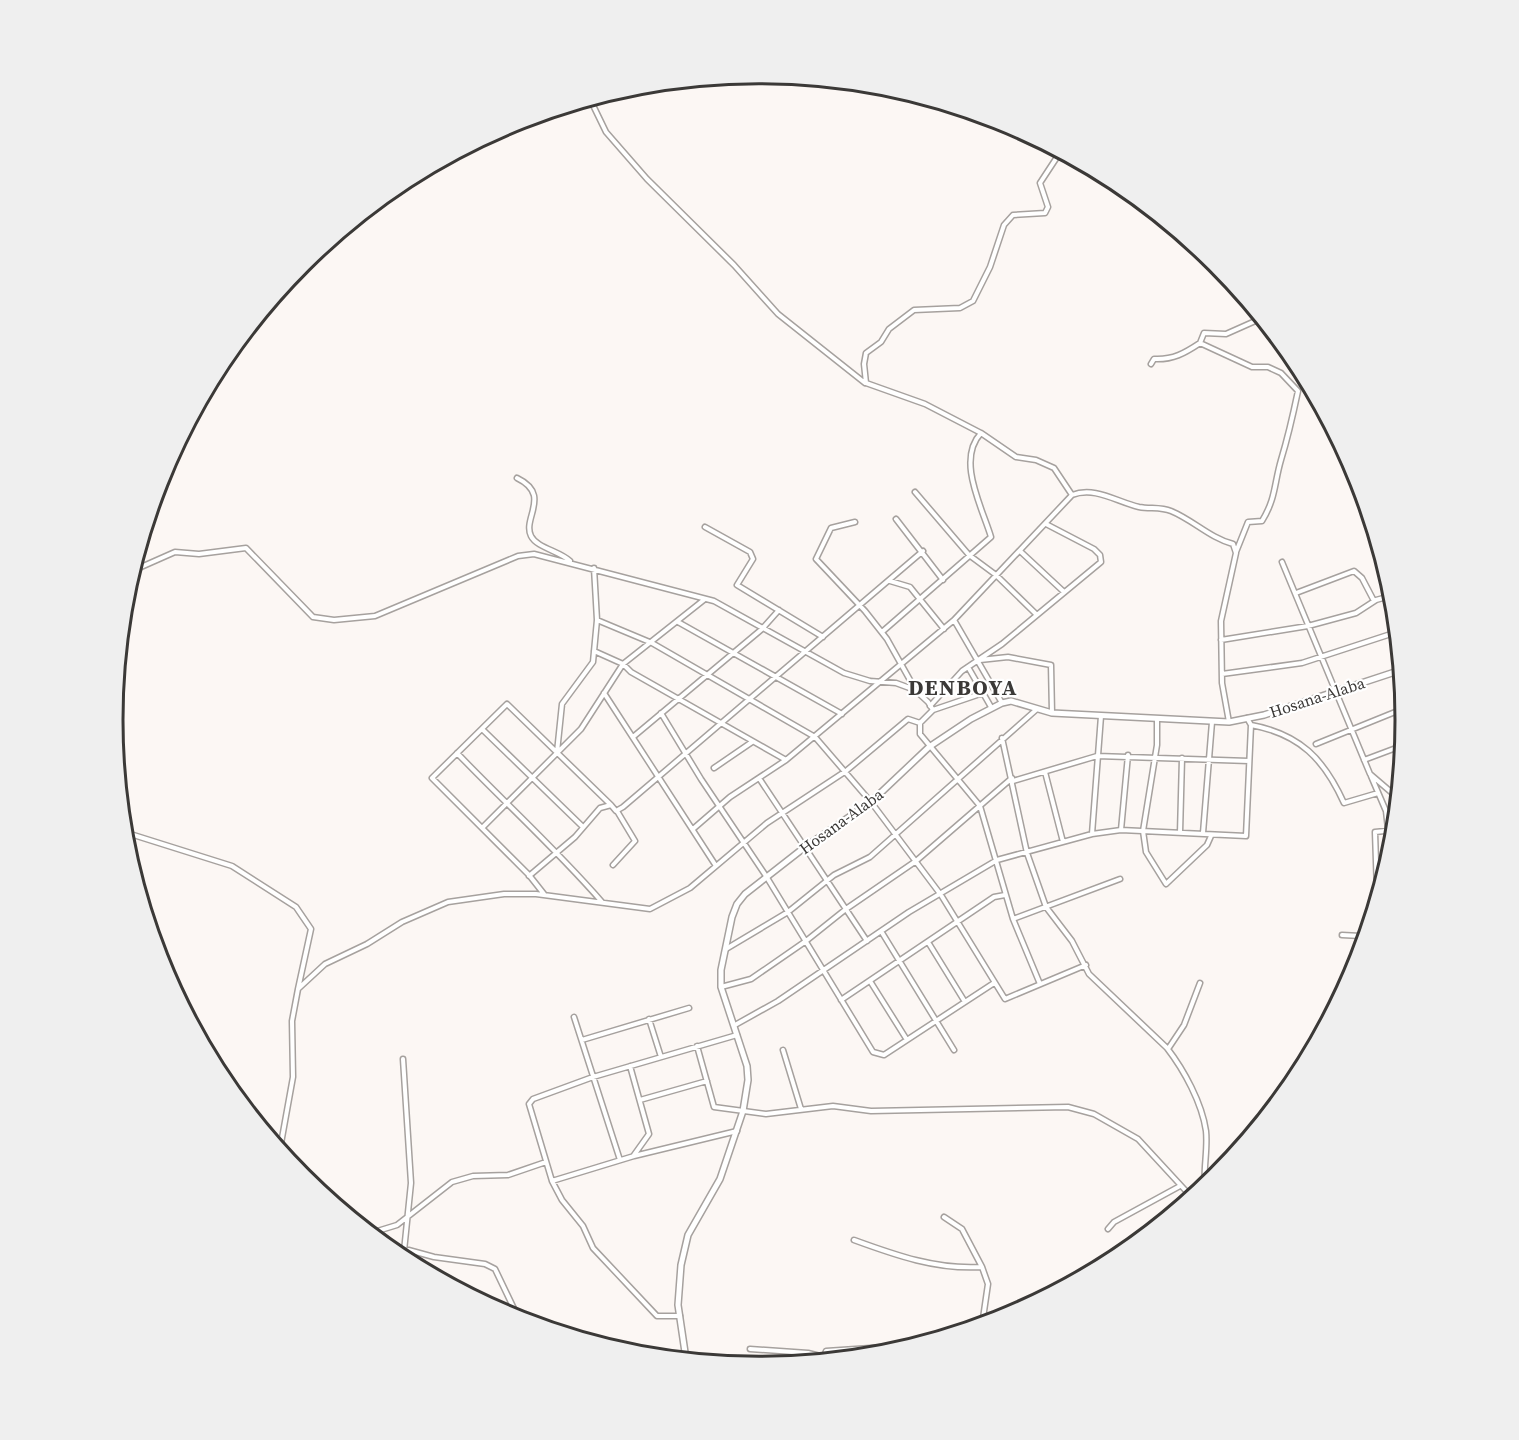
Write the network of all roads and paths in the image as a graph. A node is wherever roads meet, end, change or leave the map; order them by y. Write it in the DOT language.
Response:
graph roads {
  1 [pos="594,106"];
  2 [pos="1057,158"];
  3 [pos="1255,321"];
  4 [pos="1200,343"];
  5 [pos="1151,364"];
  6 [pos="866,383"];
  7 [pos="981,433"];
  8 [pos="517,478"];
  9 [pos="915,492"];
  10 [pos="1072,495"];
  11 [pos="896,519"];
  12 [pos="855,522"];
  13 [pos="1046,524"];
  14 [pos="705,527"];
  15 [pos="923,551"];
  16 [pos="1020,551"];
  17 [pos="1236,553"];
  18 [pos="971,556"];
  19 [pos="570,562"];
  20 [pos="1282,562"];
  21 [pos="143,566"];
  22 [pos="594,568"];
  23 [pos="996,576"];
  24 [pos="889,580"];
  25 [pos="943,580"];
  26 [pos="1064,592"];
  27 [pos="1296,593"];
  28 [pos="705,598"];
  29 [pos="922,598"];
  30 [pos="1383,598"];
  31 [pos="1374,601"];
  32 [pos="860,606"];
  33 [pos="778,610"];
  34 [pos="1036,614"];
  35 [pos="597,620"];
  36 [pos="954,620"];
  37 [pos="678,622"];
  38 [pos="1308,626"];
  39 [pos="762,629"];
  40 [pos="944,629"];
  41 [pos="882,632"];
  42 [pos="1390,635"];
  43 [pos="823,637"];
  44 [pos="1221,640"];
  45 [pos="652,643"];
  46 [pos="594,651"];
  47 [pos="733,653"];
  48 [pos="805,653"];
  49 [pos="1321,658"];
  50 [pos="978,660"];
  51 [pos="623,664"];
  52 [pos="900,665"];
  53 [pos="969,667"];
  54 [pos="1393,672"];
  55 [pos="1222,674"];
  56 [pos="708,675"];
  57 [pos="776,677"];
  58 [pos="880,682"];
  59 [pos="915,690"];
  60 [pos="1335,691"];
  61 [pos="604,693"];
  62 [pos="983,693"];
  63 [pos="751,698"];
  64 [pos="678,699"];
  65 [pos="1002,702"];
  66 [pos="991,707"];
  67 [pos="932,708"];
  68 [pos="1037,708"];
  69 [pos="1396,712"];
  70 [pos="661,713"];
  71 [pos="1052,713"];
  72 [pos="842,714"];
  73 [pos="1101,716"];
  74 [pos="1247,718"];
  75 [pos="1157,720"];
  76 [pos="1212,722"];
  77 [pos="1229,722"];
  78 [pos="920,723"];
  79 [pos="720,724"];
  80 [pos="1251,725"];
  81 [pos="482,729"];
  82 [pos="1351,729"];
  83 [pos="815,736"];
  84 [pos="633,737"];
  85 [pos="1002,738"];
  86 [pos="752,742"];
  87 [pos="1316,744"];
  88 [pos="929,747"];
  89 [pos="1395,749"];
  90 [pos="457,753"];
  91 [pos="557,753"];
  92 [pos="685,753"];
  93 [pos="1128,755"];
  94 [pos="1097,756"];
  95 [pos="1154,758"];
  96 [pos="1182,758"];
  97 [pos="1209,759"];
  98 [pos="786,760"];
  99 [pos="1364,760"];
  100 [pos="1249,761"];
  101 [pos="714,768"];
  102 [pos="846,771"];
  103 [pos="1045,772"];
  104 [pos="1370,774"];
  105 [pos="659,775"];
  106 [pos="533,777"];
  107 [pos="759,778"];
  108 [pos="958,778"];
  109 [pos="1013,779"];
  110 [pos="1391,792"];
  111 [pos="1378,793"];
  112 [pos="872,802"];
  113 [pos="506,804"];
  114 [pos="610,805"];
  115 [pos="719,806"];
  116 [pos="980,806"];
  117 [pos="616,811"];
  118 [pos="782,813"];
  119 [pos="1387,820"];
  120 [pos="583,827"];
  121 [pos="482,828"];
  122 [pos="693,829"];
  123 [pos="1121,830"];
  124 [pos="1385,830"];
  125 [pos="1143,831"];
  126 [pos="1180,832"];
  127 [pos="1203,832"];
  128 [pos="896,834"];
  129 [pos="1092,834"];
  130 [pos="135,835"];
  131 [pos="1211,836"];
  132 [pos="744,842"];
  133 [pos="1064,842"];
  134 [pos="805,847"];
  135 [pos="558,852"];
  136 [pos="1027,853"];
  137 [pos="997,860"];
  138 [pos="916,861"];
  139 [pos="613,865"];
  140 [pos="716,866"];
  141 [pos="1376,874"];
  142 [pos="529,876"];
  143 [pos="766,876"];
  144 [pos="1120,879"];
  145 [pos="827,880"];
  146 [pos="544,895"];
  147 [pos="941,895"];
  148 [pos="1005,895"];
  149 [pos="603,903"];
  150 [pos="1046,908"];
  151 [pos="846,909"];
  152 [pos="788,912"];
  153 [pos="1013,919"];
  154 [pos="958,922"];
  155 [pos="881,932"];
  156 [pos="1342,935"];
  157 [pos="1357,936"];
  158 [pos="806,941"];
  159 [pos="867,941"];
  160 [pos="928,942"];
  161 [pos="725,950"];
  162 [pos="899,962"];
  163 [pos="1086,965"];
  164 [pos="824,971"];
  165 [pos="870,981"];
  166 [pos="994,983"];
  167 [pos="1200,983"];
  168 [pos="1040,984"];
  169 [pos="721,987"];
  170 [pos="298,989"];
  171 [pos="841,1000"];
  172 [pos="965,1002"];
  173 [pos="689,1008"];
  174 [pos="574,1017"];
  175 [pos="649,1019"];
  176 [pos="936,1021"];
  177 [pos="735,1025"];
  178 [pos="738,1034"];
  179 [pos="582,1040"];
  180 [pos="907,1040"];
  181 [pos="697,1046"];
  182 [pos="1168,1049"];
  183 [pos="783,1050"];
  184 [pos="954,1050"];
  185 [pos="661,1057"];
  186 [pos="403,1059"];
  187 [pos="630,1066"];
  188 [pos="593,1077"];
  189 [pos="707,1081"];
  190 [pos="640,1100"];
  191 [pos="801,1109"];
  192 [pos="743,1111"];
  193 [pos="737,1131"];
  194 [pos="282,1140"];
  195 [pos="633,1156"];
  196 [pos="620,1160"];
  197 [pos="546,1162"];
  198 [pos="1205,1174"];
  199 [pos="552,1181"];
  200 [pos="1180,1186"];
  201 [pos="1186,1191"];
  202 [pos="944,1217"];
  203 [pos="406,1218"];
  204 [pos="1108,1229"];
  205 [pos="380,1230"];
  206 [pos="854,1240"];
  207 [pos="404,1248"];
  208 [pos="411,1252"];
  209 [pos="982,1267"];
  210 [pos="513,1307"];
  211 [pos="983,1315"];
  212 [pos="680,1316"];
  213 [pos="750,1349"];
  214 [pos="854,1349"];
  215 [pos="685,1352"];
  216 [pos="825,1353"];
  217 [pos="811,1354"];
  1 -- 6 [label="street"];
  2 -- 6 [label="street"];
  3 -- 4 [label="street"];
  4 -- 5 [label="street"];
  4 -- 17 [label="street"];
  6 -- 7 [label="street"];
  7 -- 10 [label="street"];
  7 -- 18 [label="street"];
  8 -- 19 [label="street"];
  9 -- 18 [label="street"];
  10 -- 13 [label="street"];
  10 -- 17 [label="street"];
  11 -- 15 [label="street"];
  12 -- 32 [label="street"];
  13 -- 16 [label="street"];
  13 -- 26 [label="street"];
  14 -- 33 [label="street"];
  15 -- 24 [label="street"];
  15 -- 25 [label="street"];
  16 -- 23 [label="street"];
  16 -- 26 [label="street"];
  17 -- 44 [label="street"];
  18 -- 23 [label="street"];
  18 -- 25 [label="street"];
  19 -- 21 [label="street"];
  19 -- 22 [label="street"];
  20 -- 27 [label="street"];
  22 -- 28 [label="street"];
  22 -- 35 [label="street"];
  23 -- 34 [label="street"];
  23 -- 36 [label="street"];
  24 -- 29 [label="street"];
  24 -- 32 [label="street"];
  25 -- 29 [label="street"];
  26 -- 34 [label="street"];
  27 -- 31 [label="street"];
  27 -- 38 [label="street"];
  28 -- 37 [label="street"];
  28 -- 39 [label="street"];
  29 -- 40 [label="street"];
  29 -- 41 [label="street"];
  30 -- 31 [label="street"];
  31 -- 38 [label="street"];
  32 -- 41 [label="street"];
  32 -- 43 [label="street"];
  33 -- 39 [label="street"];
  33 -- 43 [label="street"];
  34 -- 50 [label="street"];
  35 -- 45 [label="street"];
  35 -- 46 [label="street"];
  36 -- 40 [label="street"];
  36 -- 50 [label="street"];
  37 -- 45 [label="street"];
  37 -- 47 [label="street"];
  38 -- 44 [label="street"];
  38 -- 49 [label="street"];
  39 -- 47 [label="street"];
  39 -- 48 [label="street"];
  40 -- 52 [label="street"];
  41 -- 52 [label="street"];
  42 -- 49 [label="street"];
  43 -- 48 [label="street"];
  44 -- 55 [label="street"];
  45 -- 51 [label="street"];
  45 -- 56 [label="street"];
  46 -- 51 [label="street"];
  46 -- 91 [label="street"];
  47 -- 56 [label="street"];
  47 -- 57 [label="street"];
  48 -- 57 [label="street"];
  48 -- 58 [label="street"];
  49 -- 55 [label="street"];
  49 -- 60 [label="street"];
  50 -- 53 [label="street"];
  50 -- 65 [label="street"];
  50 -- 71 [label="street"];
  51 -- 61 [label="street"];
  51 -- 64 [label="street"];
  52 -- 58 [label="street"];
  52 -- 59 [label="street"];
  53 -- 62 [label="street"];
  53 -- 67 [label="street"];
  54 -- 60 [label="main road, Hosana-Alaba"];
  55 -- 77 [label="street"];
  56 -- 63 [label="street"];
  56 -- 64 [label="street"];
  57 -- 63 [label="street"];
  57 -- 72 [label="street"];
  58 -- 59 [label="street"];
  58 -- 72 [label="street"];
  59 -- 67 [label="street"];
  60 -- 74 [label="main road, Hosana-Alaba"];
  60 -- 82 [label="street"];
  61 -- 84 [label="street"];
  61 -- 91 [label="street"];
  62 -- 66 [label="street"];
  62 -- 67 [label="street"];
  63 -- 79 [label="street"];
  63 -- 83 [label="street"];
  64 -- 70 [label="street"];
  64 -- 79 [label="street"];
  65 -- 66 [label="main road, Hosana-Alaba"];
  65 -- 68 [label="main road, Hosana-Alaba"];
  66 -- 88 [label="main road, Hosana-Alaba"];
  67 -- 78 [label="street"];
  68 -- 71 [label="main road, Hosana-Alaba"];
  68 -- 85 [label="street"];
  69 -- 82 [label="street"];
  70 -- 84 [label="street"];
  70 -- 92 [label="street"];
  71 -- 73 [label="main road, Hosana-Alaba"];
  72 -- 83 [label="street"];
  73 -- 75 [label="main road, Hosana-Alaba"];
  73 -- 94 [label="street"];
  74 -- 77 [label="main road, Hosana-Alaba"];
  74 -- 80 [label="street"];
  75 -- 76 [label="main road, Hosana-Alaba"];
  75 -- 95 [label="street"];
  76 -- 77 [label="main road, Hosana-Alaba"];
  76 -- 97 [label="street"];
  78 -- 88 [label="street"];
  78 -- 102 [label="street"];
  79 -- 86 [label="street"];
  79 -- 92 [label="street"];
  80 -- 100 [label="street"];
  80 -- 111 [label="street"];
  81 -- 90 [label="street"];
  81 -- 91 [label="street"];
  81 -- 106 [label="street"];
  82 -- 87 [label="street"];
  82 -- 99 [label="street"];
  83 -- 98 [label="street"];
  83 -- 102 [label="street"];
  84 -- 105 [label="street"];
  85 -- 108 [label="street"];
  85 -- 109 [label="street"];
  86 -- 98 [label="street"];
  86 -- 101 [label="street"];
  88 -- 108 [label="street"];
  88 -- 112 [label="main road, Hosana-Alaba"];
  89 -- 99 [label="street"];
  90 -- 113 [label="street"];
  90 -- 121 [label="street"];
  91 -- 106 [label="street"];
  91 -- 114 [label="street"];
  92 -- 105 [label="street"];
  92 -- 115 [label="street"];
  93 -- 94 [label="street"];
  93 -- 95 [label="street"];
  93 -- 123 [label="street"];
  94 -- 103 [label="street"];
  94 -- 129 [label="street"];
  95 -- 96 [label="street"];
  95 -- 125 [label="street"];
  96 -- 97 [label="street"];
  96 -- 126 [label="street"];
  97 -- 100 [label="street"];
  97 -- 127 [label="street"];
  98 -- 107 [label="street"];
  99 -- 104 [label="street"];
  100 -- 131 [label="street"];
  102 -- 112 [label="street"];
  102 -- 118 [label="street"];
  103 -- 109 [label="street"];
  103 -- 133 [label="street"];
  104 -- 110 [label="street"];
  104 -- 111 [label="street"];
  105 -- 117 [label="street"];
  105 -- 122 [label="street"];
  106 -- 113 [label="street"];
  106 -- 120 [label="street"];
  107 -- 115 [label="street"];
  107 -- 118 [label="street"];
  108 -- 116 [label="street"];
  108 -- 128 [label="street"];
  109 -- 116 [label="street"];
  109 -- 136 [label="street"];
  111 -- 119 [label="street"];
  112 -- 128 [label="street"];
  112 -- 134 [label="main road, Hosana-Alaba"];
  113 -- 121 [label="street"];
  113 -- 135 [label="street"];
  114 -- 117 [label="street"];
  114 -- 120 [label="street"];
  115 -- 122 [label="street"];
  115 -- 132 [label="street"];
  116 -- 137 [label="street"];
  116 -- 138 [label="street"];
  117 -- 139 [label="street"];
  118 -- 132 [label="street"];
  118 -- 134 [label="street"];
  120 -- 135 [label="street"];
  121 -- 142 [label="street"];
  122 -- 140 [label="street"];
  123 -- 125 [label="street"];
  123 -- 129 [label="street"];
  124 -- 141 [label="street"];
  125 -- 126 [label="street"];
  125 -- 131 [label="street"];
  126 -- 127 [label="street"];
  127 -- 131 [label="street"];
  128 -- 138 [label="street"];
  128 -- 145 [label="street"];
  129 -- 133 [label="street"];
  130 -- 170 [label="street"];
  132 -- 140 [label="street"];
  132 -- 143 [label="street"];
  133 -- 136 [label="street"];
  134 -- 143 [label="main road, Hosana-Alaba"];
  134 -- 145 [label="street"];
  135 -- 142 [label="street"];
  135 -- 149 [label="street"];
  136 -- 137 [label="street"];
  136 -- 150 [label="street"];
  137 -- 147 [label="street"];
  137 -- 148 [label="street"];
  138 -- 147 [label="street"];
  138 -- 151 [label="street"];
  140 -- 149 [label="street"];
  142 -- 146 [label="street"];
  143 -- 152 [label="street"];
  143 -- 161 [label="main road, Hosana-Alaba"];
  144 -- 150 [label="street"];
  145 -- 151 [label="street"];
  145 -- 152 [label="street"];
  146 -- 149 [label="street"];
  146 -- 170 [label="street"];
  147 -- 154 [label="street"];
  147 -- 155 [label="street"];
  148 -- 153 [label="street"];
  148 -- 154 [label="street"];
  150 -- 153 [label="street"];
  150 -- 163 [label="street"];
  151 -- 158 [label="street"];
  151 -- 159 [label="street"];
  152 -- 158 [label="street"];
  152 -- 161 [label="street"];
  153 -- 168 [label="street"];
  154 -- 160 [label="street"];
  154 -- 166 [label="street"];
  155 -- 159 [label="street"];
  155 -- 162 [label="street"];
  156 -- 157 [label="street"];
  158 -- 164 [label="street"];
  158 -- 169 [label="street"];
  159 -- 164 [label="street"];
  160 -- 162 [label="street"];
  160 -- 172 [label="street"];
  161 -- 169 [label="main road, Hosana-Alaba"];
  162 -- 165 [label="street"];
  162 -- 176 [label="street"];
  163 -- 168 [label="street"];
  163 -- 182 [label="street"];
  164 -- 171 [label="street"];
  164 -- 177 [label="street"];
  165 -- 171 [label="street"];
  165 -- 180 [label="street"];
  166 -- 168 [label="street"];
  166 -- 172 [label="street"];
  167 -- 182 [label="street"];
  169 -- 177 [label="main road, Hosana-Alaba"];
  170 -- 194 [label="street"];
  171 -- 180 [label="street"];
  172 -- 176 [label="street"];
  173 -- 175 [label="street"];
  174 -- 179 [label="street"];
  175 -- 179 [label="street"];
  175 -- 185 [label="street"];
  176 -- 180 [label="street"];
  176 -- 184 [label="street"];
  177 -- 178 [label="main road, Hosana-Alaba"];
  178 -- 181 [label="street"];
  178 -- 192 [label="main road, Hosana-Alaba"];
  179 -- 188 [label="street"];
  181 -- 185 [label="street"];
  181 -- 189 [label="street"];
  182 -- 198 [label="street"];
  183 -- 191 [label="street"];
  185 -- 187 [label="street"];
  186 -- 203 [label="street"];
  187 -- 188 [label="street"];
  187 -- 190 [label="street"];
  188 -- 196 [label="street"];
  188 -- 197 [label="street"];
  189 -- 190 [label="street"];
  189 -- 192 [label="street"];
  190 -- 195 [label="street"];
  191 -- 192 [label="street"];
  191 -- 200 [label="street"];
  192 -- 193 [label="main road, Hosana-Alaba"];
  193 -- 195 [label="street"];
  193 -- 212 [label="main road, Hosana-Alaba"];
  195 -- 196 [label="street"];
  196 -- 199 [label="street"];
  197 -- 199 [label="street"];
  197 -- 203 [label="street"];
  199 -- 212 [label="street"];
  200 -- 201 [label="street"];
  200 -- 204 [label="street"];
  202 -- 209 [label="street"];
  203 -- 205 [label="street"];
  203 -- 207 [label="street"];
  206 -- 209 [label="street"];
  208 -- 210 [label="street"];
  209 -- 211 [label="street"];
  212 -- 215 [label="main road, Hosana-Alaba"];
  213 -- 217 [label="street"];
  214 -- 216 [label="street"];
}
